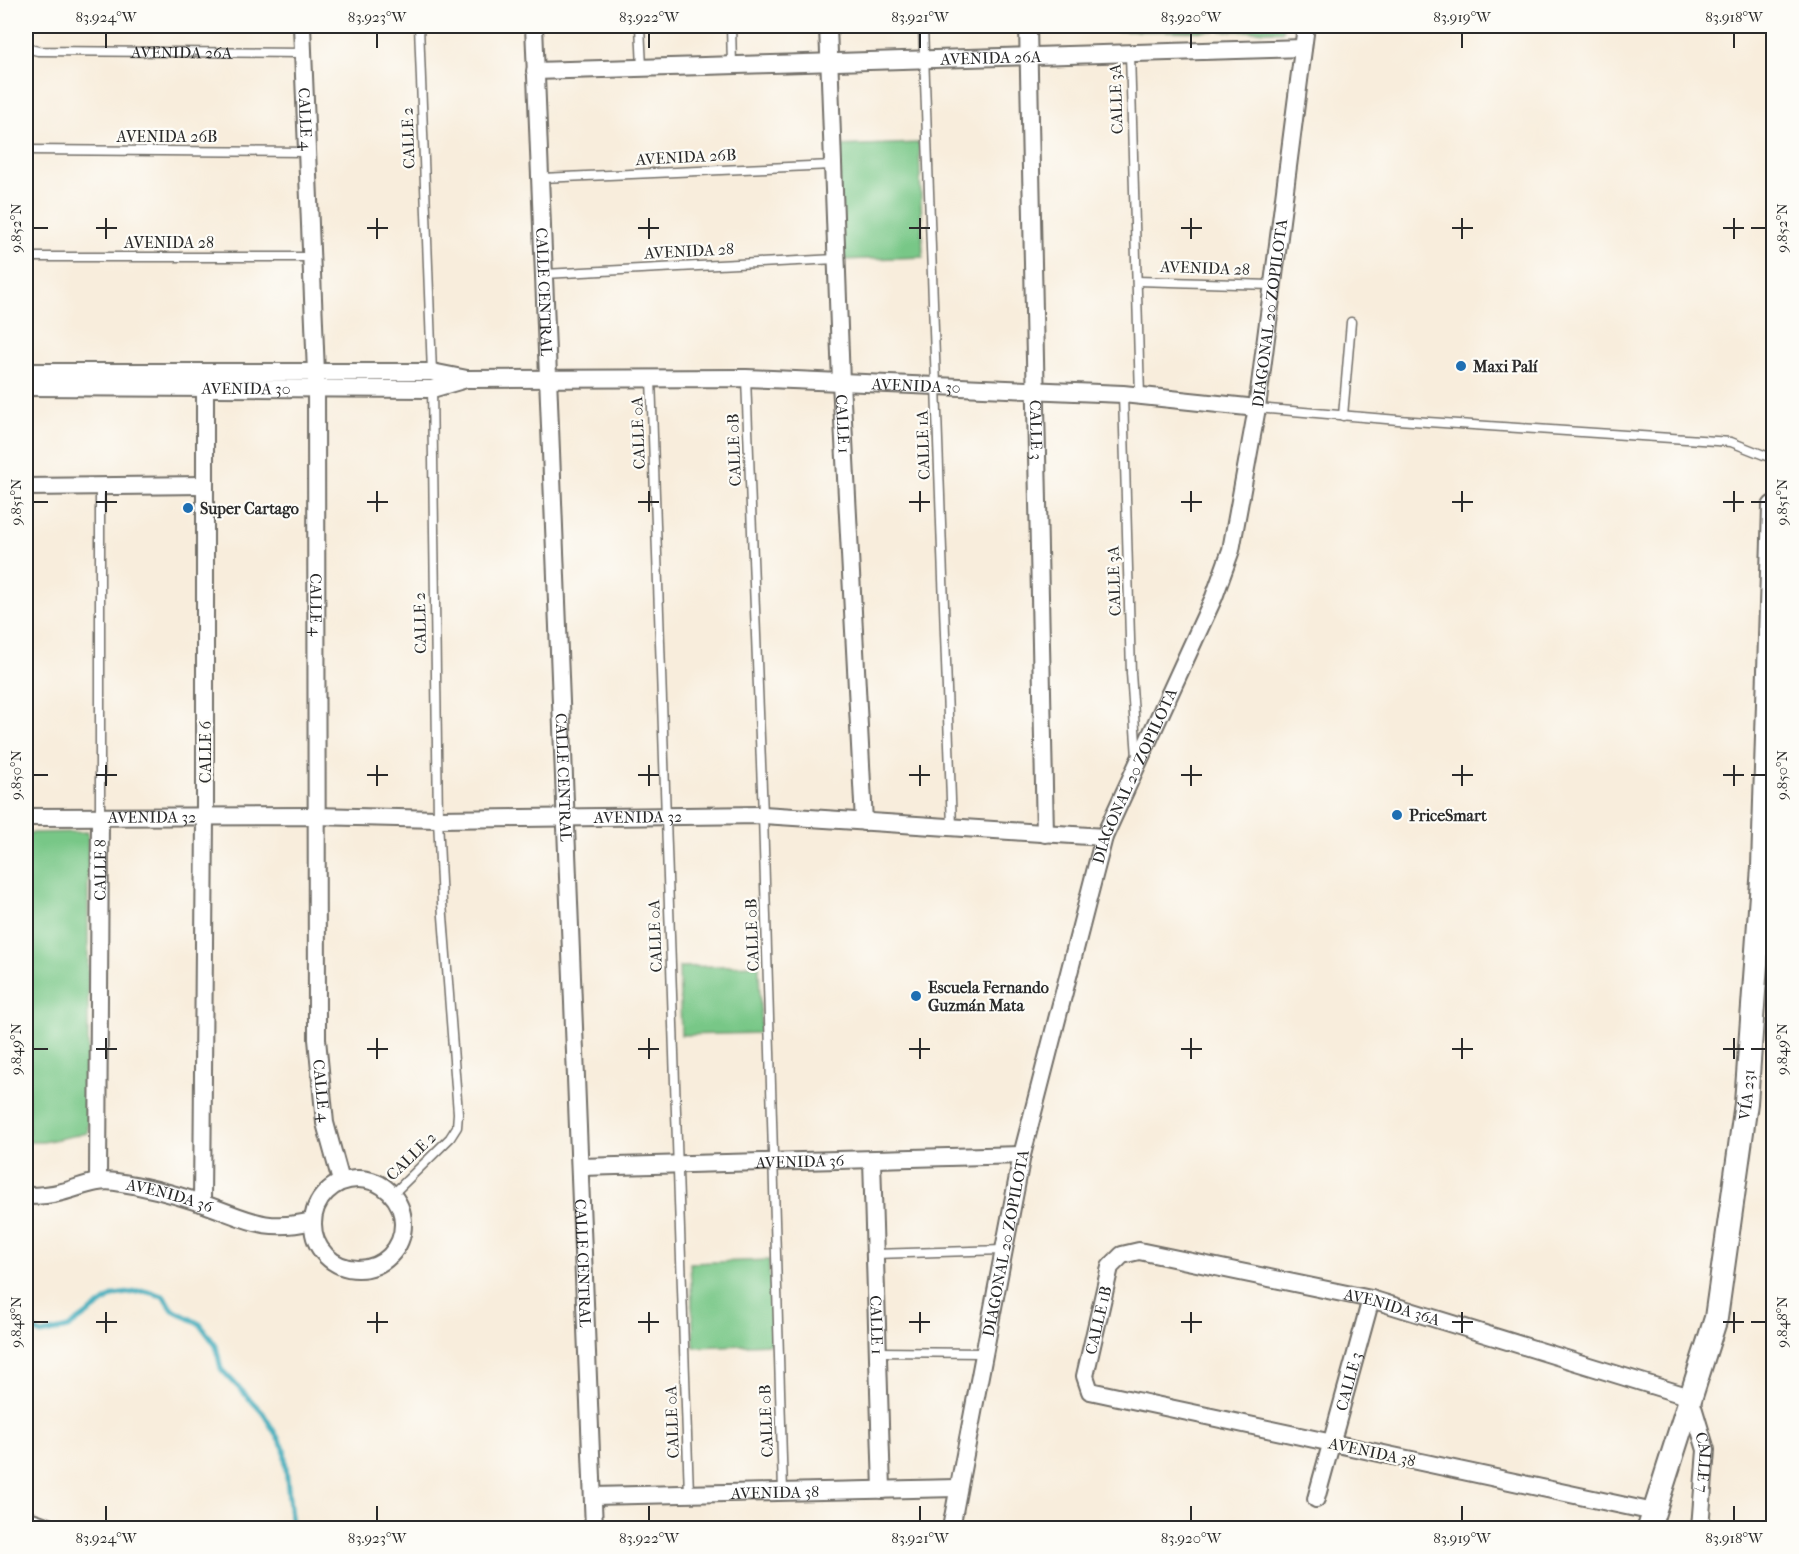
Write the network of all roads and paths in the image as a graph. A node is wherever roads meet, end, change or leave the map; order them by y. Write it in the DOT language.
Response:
graph roads {
  1 [pos="302,26"];
  2 [pos="420,26"];
  3 [pos="534,26"];
  4 [pos="640,26"];
  5 [pos="731,26"];
  6 [pos="828,26"];
  7 [pos="923,26"];
  8 [pos="1028,26"];
  9 [pos="1306,26"];
  10 [pos="26,48"];
  11 [pos="1303,48"];
  12 [pos="303,53"];
  13 [pos="1130,53"];
  14 [pos="1028,56"];
  15 [pos="924,59"];
  16 [pos="828,62"];
  17 [pos="732,65"];
  18 [pos="642,68"];
  19 [pos="535,71"];
  20 [pos="26,150"];
  21 [pos="309,152"];
  22 [pos="832,165"];
  23 [pos="542,178"];
  24 [pos="26,257"];
  25 [pos="312,257"];
  26 [pos="836,259"];
  27 [pos="544,274"];
  28 [pos="1137,281"];
  29 [pos="1271,285"];
  30 [pos="1351,322"];
  31 [pos="26,372"];
  32 [pos="316,373"];
  33 [pos="651,378"];
  34 [pos="746,378"];
  35 [pos="432,380"];
  36 [pos="205,381"];
  37 [pos="549,381"];
  38 [pos="841,382"];
  39 [pos="26,387"];
  40 [pos="936,388"];
  41 [pos="315,390"];
  42 [pos="1036,392"];
  43 [pos="1123,394"];
  44 [pos="1140,396"];
  45 [pos="1257,408"];
  46 [pos="1343,416"];
  47 [pos="1773,459"];
  48 [pos="204,485"];
  49 [pos="100,486"];
  50 [pos="26,487"];
  51 [pos="1773,507"];
  52 [pos="1772,647"];
  53 [pos="1138,767"];
  54 [pos="666,815"];
  55 [pos="763,815"];
  56 [pos="206,816"];
  57 [pos="315,816"];
  58 [pos="568,816"];
  59 [pos="26,817"];
  60 [pos="100,817"];
  61 [pos="438,819"];
  62 [pos="864,822"];
  63 [pos="952,827"];
  64 [pos="1046,834"];
  65 [pos="1104,837"];
  66 [pos="1768,868"];
  67 [pos="1022,1155"];
  68 [pos="872,1160"];
  69 [pos="774,1164"];
  70 [pos="678,1166"];
  71 [pos="580,1167"];
  72 [pos="98,1180"];
  73 [pos="341,1181"];
  74 [pos="393,1194"];
  75 [pos="26,1196"];
  76 [pos="202,1203"];
  77 [pos="312,1221"];
  78 [pos="1003,1250"];
  79 [pos="875,1254"];
  80 [pos="1122,1255"];
  81 [pos="1371,1299"];
  82 [pos="878,1352"];
  83 [pos="984,1353"];
  84 [pos="1090,1391"];
  85 [pos="1690,1397"];
  86 [pos="1331,1444"];
  87 [pos="957,1488"];
  88 [pos="882,1490"];
  89 [pos="783,1492"];
  90 [pos="689,1494"];
  91 [pos="593,1496"];
  92 [pos="1316,1498"];
  93 [pos="26,1519"];
  94 [pos="1652,1520"];
  95 [pos="52,1528"];
  96 [pos="594,1528"];
  97 [pos="951,1528"];
  98 [pos="1700,1528"];
  1 -- 12 [label="street, CALLE 4"];
  2 -- 35 [label="lane, CALLE 2"];
  3 -- 19 [label="street, CALLE CENTRAL"];
  4 -- 18 [label="lane"];
  5 -- 17 [label="lane"];
  6 -- 16 [label="street, CALLE 1"];
  7 -- 15 [label="lane, CALLE 1A"];
  8 -- 14 [label="street, CALLE 3"];
  9 -- 11 [label="street, DIAGONAL 20 ZOPILOTA"];
  10 -- 12 [label="lane, AVENIDA 26A"];
  11 -- 13 [label="street, AVENIDA 26A"];
  11 -- 29 [label="street, DIAGONAL 20 ZOPILOTA"];
  12 -- 21 [label="street, CALLE 4"];
  13 -- 14 [label="street, AVENIDA 26A"];
  13 -- 28 [label="lane, CALLE 3A"];
  14 -- 15 [label="street, AVENIDA 26A"];
  14 -- 42 [label="street, CALLE 3"];
  15 -- 16 [label="street, AVENIDA 26A"];
  15 -- 40 [label="lane, CALLE 1A"];
  16 -- 17 [label="street, AVENIDA 26A"];
  16 -- 22 [label="street, CALLE 1"];
  17 -- 18 [label="street, AVENIDA 26A"];
  18 -- 19 [label="street, AVENIDA 26A"];
  19 -- 23 [label="street, CALLE CENTRAL"];
  20 -- 21 [label="lane, AVENIDA 26B"];
  21 -- 25 [label="street, CALLE 4"];
  22 -- 23 [label="lane, AVENIDA 26B"];
  22 -- 26 [label="street, CALLE 1"];
  23 -- 27 [label="street, CALLE CENTRAL"];
  24 -- 25 [label="lane, AVENIDA 28"];
  25 -- 32 [label="street, CALLE 4"];
  26 -- 27 [label="lane, AVENIDA 28"];
  26 -- 38 [label="street, CALLE 1"];
  27 -- 37 [label="street, CALLE CENTRAL"];
  28 -- 29 [label="lane, AVENIDA 28"];
  28 -- 44 [label="lane, CALLE 3A"];
  29 -- 45 [label="street, DIAGONAL 20 ZOPILOTA"];
  30 -- 46 [label="lane"];
  31 -- 36 [label="street, AVENIDA 30"];
  32 -- 35 [label="street, AVENIDA 30"];
  32 -- 36 [label="street, AVENIDA 30"];
  32 -- 41 [label="street, CALLE 4"];
  33 -- 34 [label="street, AVENIDA 30"];
  33 -- 37 [label="street, AVENIDA 30"];
  33 -- 54 [label="lane, CALLE 0A"];
  34 -- 38 [label="street, AVENIDA 30"];
  34 -- 55 [label="lane, CALLE 0B"];
  35 -- 37 [label="street, AVENIDA 30"];
  35 -- 41 [label="street, AVENIDA 30"];
  35 -- 61 [label="lane, CALLE 2"];
  36 -- 39 [label="street, AVENIDA 30"];
  36 -- 41 [label="street, AVENIDA 30"];
  36 -- 48 [label="street, CALLE 6"];
  37 -- 58 [label="street, CALLE CENTRAL"];
  38 -- 40 [label="street, AVENIDA 30"];
  38 -- 62 [label="street, CALLE 1"];
  40 -- 42 [label="street, AVENIDA 30"];
  40 -- 63 [label="lane, CALLE 1A"];
  41 -- 57 [label="street, CALLE 4"];
  42 -- 43 [label="street, AVENIDA 30"];
  42 -- 64 [label="street, CALLE 3"];
  43 -- 44 [label="street, AVENIDA 30"];
  43 -- 53 [label="lane, CALLE 3A"];
  44 -- 45 [label="street, AVENIDA 30"];
  45 -- 46 [label="lane"];
  45 -- 53 [label="street, DIAGONAL 20 ZOPILOTA"];
  46 -- 47 [label="lane"];
  48 -- 49 [label="street"];
  48 -- 56 [label="street, CALLE 6"];
  49 -- 50 [label="street"];
  49 -- 60 [label="lane, CALLE 8"];
  51 -- 52 [label="main road, VÍA 231"];
  52 -- 66 [label="main road, VÍA 231"];
  53 -- 65 [label="street, DIAGONAL 20 ZOPILOTA"];
  54 -- 55 [label="street, AVENIDA 32"];
  54 -- 58 [label="street, AVENIDA 32"];
  54 -- 70 [label="lane, CALLE 0A"];
  55 -- 62 [label="street, AVENIDA 32"];
  55 -- 69 [label="lane, CALLE 0B"];
  56 -- 57 [label="street, AVENIDA 32"];
  56 -- 60 [label="street, AVENIDA 32"];
  56 -- 76 [label="street, CALLE 6"];
  57 -- 61 [label="street, AVENIDA 32"];
  57 -- 73 [label="street, CALLE 4"];
  58 -- 61 [label="street, AVENIDA 32"];
  58 -- 71 [label="street, CALLE CENTRAL"];
  59 -- 60 [label="street, AVENIDA 32"];
  60 -- 72 [label="street, CALLE 8"];
  61 -- 74 [label="lane, CALLE 2"];
  62 -- 63 [label="street, AVENIDA 32"];
  63 -- 64 [label="street, AVENIDA 32"];
  64 -- 65 [label="street, AVENIDA 32"];
  65 -- 67 [label="street, DIAGONAL 20 ZOPILOTA"];
  66 -- 85 [label="main road, VÍA 231"];
  67 -- 68 [label="street, AVENIDA 36"];
  67 -- 78 [label="street, DIAGONAL 20 ZOPILOTA"];
  68 -- 69 [label="street, AVENIDA 36"];
  68 -- 79 [label="street, CALLE 1"];
  69 -- 70 [label="street, AVENIDA 36"];
  69 -- 89 [label="lane, CALLE 0B"];
  70 -- 71 [label="street, AVENIDA 36"];
  70 -- 90 [label="lane, CALLE 0A"];
  71 -- 91 [label="street, CALLE CENTRAL"];
  72 -- 75 [label="street, AVENIDA 36"];
  72 -- 76 [label="street, AVENIDA 36"];
  73 -- 74 [label="street"];
  73 -- 77 [label="street"];
  74 -- 77 [label="street"];
  76 -- 77 [label="street, AVENIDA 36"];
  78 -- 79 [label="lane"];
  78 -- 83 [label="street, DIAGONAL 20 ZOPILOTA"];
  79 -- 82 [label="street, CALLE 1"];
  80 -- 81 [label="street, AVENIDA 36A"];
  80 -- 84 [label="street, CALLE 1B"];
  81 -- 85 [label="street, AVENIDA 36A"];
  81 -- 86 [label="street, CALLE 3"];
  82 -- 83 [label="lane"];
  82 -- 88 [label="street, CALLE 1"];
  83 -- 87 [label="street, DIAGONAL 20 ZOPILOTA"];
  84 -- 86 [label="street, AVENIDA 38"];
  85 -- 94 [label="main road, VÍA 231"];
  85 -- 98 [label="street, CALLE 7"];
  86 -- 92 [label="street, CALLE 3"];
  86 -- 94 [label="street, AVENIDA 38"];
  87 -- 88 [label="street, AVENIDA 38"];
  87 -- 97 [label="street, DIAGONAL 20 ZOPILOTA"];
  88 -- 89 [label="street, AVENIDA 38"];
  89 -- 90 [label="street, AVENIDA 38"];
  90 -- 91 [label="street, AVENIDA 38"];
  91 -- 96 [label="street, CALLE CENTRAL"];
  93 -- 95 [label="street"];
}
